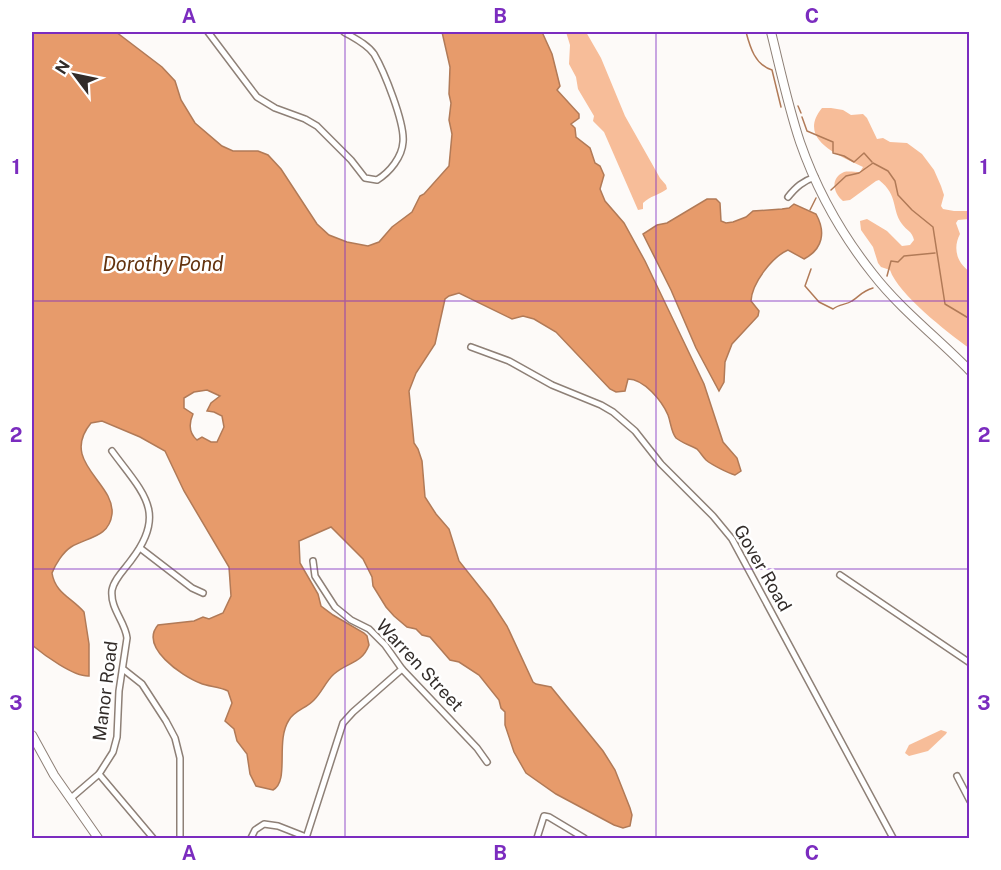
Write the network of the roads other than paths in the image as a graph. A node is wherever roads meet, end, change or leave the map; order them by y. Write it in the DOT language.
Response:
graph roads {
  1 [pos="208,32"];
  2 [pos="344,32"];
  3 [pos="771,32"];
  4 [pos="815,177"];
  5 [pos="788,197"];
  6 [pos="471,347"];
  7 [pos="969,371"];
  8 [pos="112,451"];
  9 [pos="141,548"];
  10 [pos="313,561"];
  11 [pos="840,575"];
  12 [pos="203,593"];
  13 [pos="969,663"];
  14 [pos="123,669"];
  15 [pos="402,669"];
  16 [pos="32,735"];
  17 [pos="488,762"];
  18 [pos="99,774"];
  19 [pos="957,776"];
  20 [pos="70,799"];
  21 [pos="969,801"];
  22 [pos="98,838"];
  23 [pos="153,838"];
  24 [pos="180,838"];
  25 [pos="251,838"];
  26 [pos="306,838"];
  27 [pos="537,838"];
  28 [pos="584,838"];
  29 [pos="893,838"];
  1 -- 2 [label="street"];
  3 -- 4 [label="street"];
  4 -- 5 [label="street"];
  4 -- 7 [label="street"];
  6 -- 29 [label="street, Gover Road"];
  8 -- 9 [label="street, Manor Road"];
  9 -- 12 [label="street"];
  9 -- 14 [label="street, Manor Road"];
  10 -- 15 [label="street, Warren Street"];
  11 -- 13 [label="street"];
  14 -- 18 [label="street, Manor Road"];
  14 -- 24 [label="street"];
  15 -- 17 [label="street, Warren Street"];
  15 -- 26 [label="street"];
  16 -- 20 [label="street"];
  18 -- 20 [label="street, Manor Road"];
  18 -- 23 [label="street"];
  19 -- 21 [label="street"];
  20 -- 22 [label="street"];
  25 -- 26 [label="street"];
  27 -- 28 [label="street"];
}
